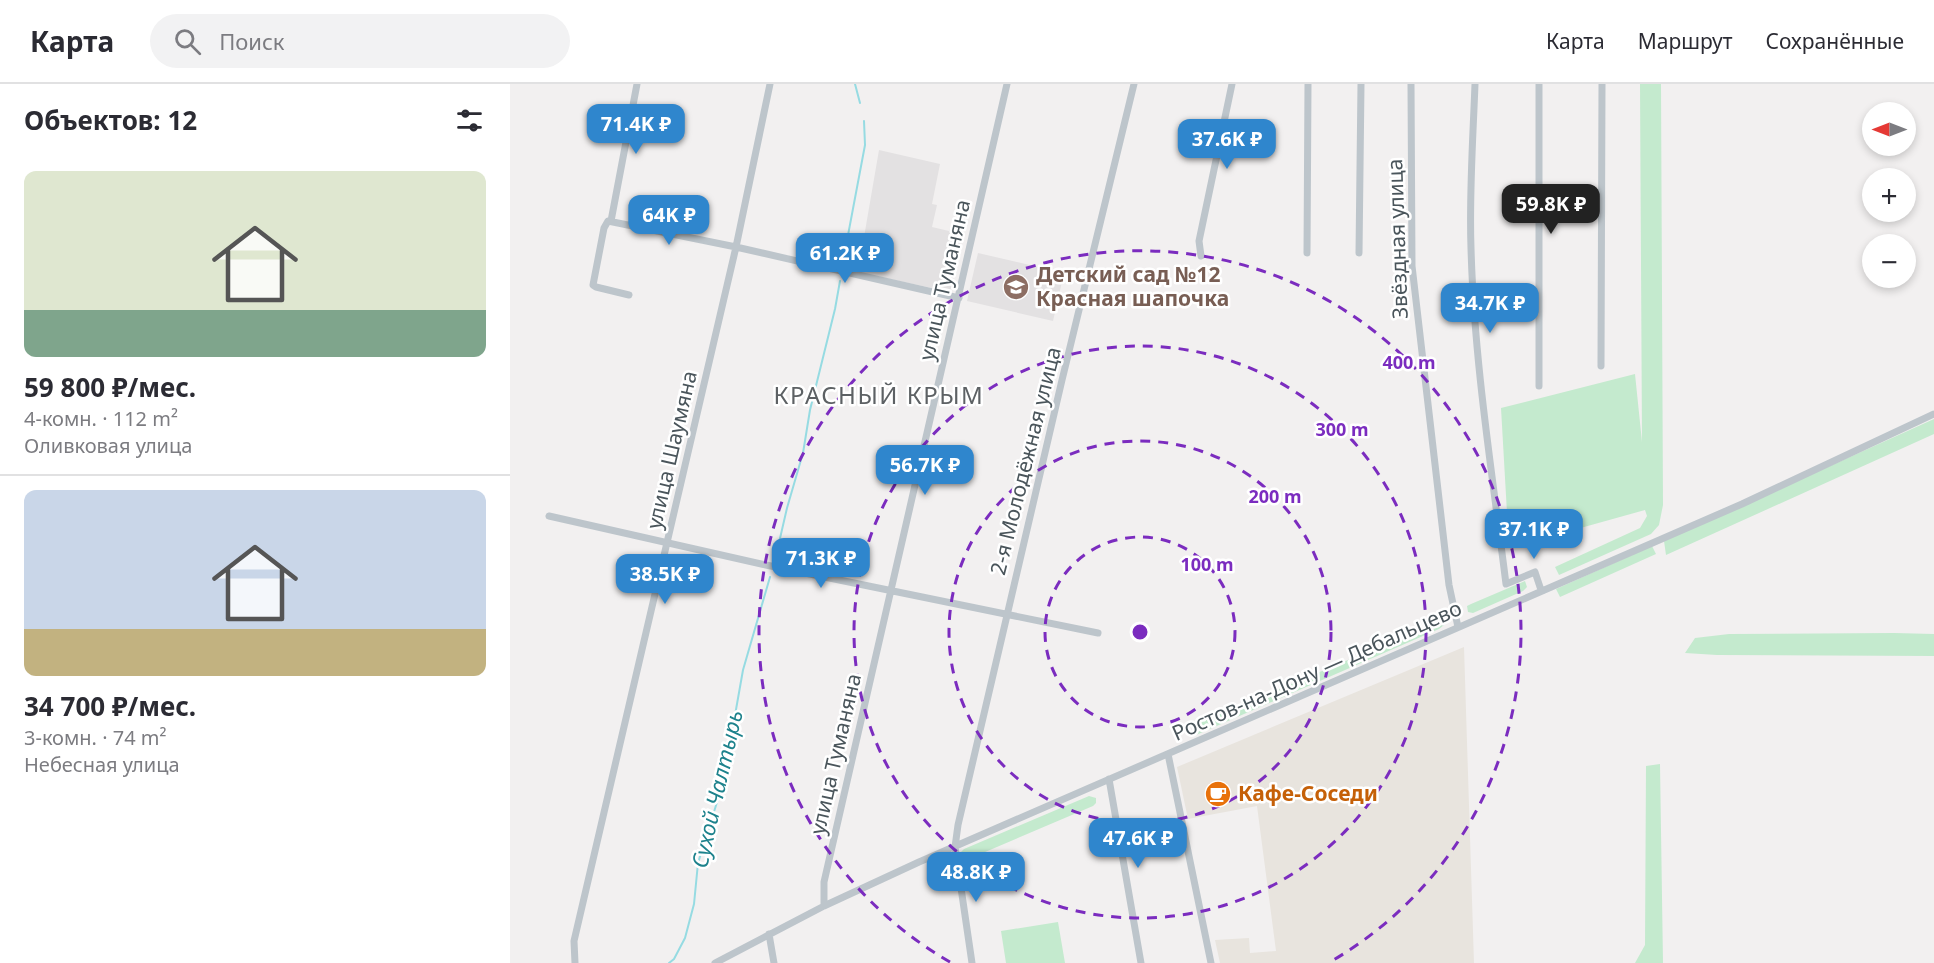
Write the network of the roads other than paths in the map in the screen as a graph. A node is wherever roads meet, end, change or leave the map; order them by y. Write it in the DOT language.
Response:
graph roads {
  1 [pos="637,84"];
  2 [pos="770,84"];
  3 [pos="1007,84"];
  4 [pos="1134,84"];
  5 [pos="1232,84"];
  6 [pos="1308,84"];
  7 [pos="1361,84"];
  8 [pos="1411,84"];
  9 [pos="1475,84"];
  10 [pos="1539,84"];
  11 [pos="1602,84"];
  12 [pos="611,221"];
  13 [pos="736,247"];
  14 [pos="1307,253"];
  15 [pos="1359,253"];
  16 [pos="1201,256"];
  17 [pos="629,295"];
  18 [pos="958,298"];
  19 [pos="1601,366"];
  20 [pos="1539,386"];
  21 [pos="1934,414"];
  22 [pos="549,516"];
  23 [pos="667,543"];
  24 [pos="1540,590"];
  25 [pos="891,591"];
  26 [pos="1006,615"];
  27 [pos="1458,627"];
  28 [pos="1098,633"];
  29 [pos="1168,754"];
  30 [pos="1109,779"];
  31 [pos="955,847"];
  32 [pos="824,906"];
  33 [pos="769,934"];
  34 [pos="575,963"];
  35 [pos="715,963"];
  36 [pos="774,963"];
  37 [pos="972,963"];
  38 [pos="1141,963"];
  39 [pos="1210,963"];
  1 -- 12 [label="street"];
  2 -- 13 [label="street, улица Шаумяна"];
  3 -- 18 [label="street, улица Туманяна"];
  4 -- 26 [label="street, 2-я Молодёжная улица"];
  5 -- 16 [label="street"];
  6 -- 14 [label="street"];
  7 -- 15 [label="street"];
  8 -- 27 [label="street, Звёздная улица"];
  9 -- 24 [label="street"];
  10 -- 20 [label="street"];
  11 -- 19 [label="street"];
  12 -- 13 [label="street"];
  12 -- 17 [label="street"];
  13 -- 18 [label="street"];
  13 -- 23 [label="street, улица Шаумяна"];
  18 -- 25 [label="street, улица Туманяна"];
  21 -- 24 [label="street, Ростов-на-Дону — Дебальцево"];
  22 -- 23 [label="street"];
  23 -- 25 [label="street"];
  23 -- 34 [label="street, улица Шаумяна"];
  24 -- 27 [label="street, Ростов-на-Дону — Дебальцево"];
  25 -- 26 [label="street"];
  25 -- 32 [label="street, улица Туманяна"];
  26 -- 28 [label="street"];
  26 -- 31 [label="street, 2-я Молодёжная улица"];
  27 -- 29 [label="street, Ростов-на-Дону — Дебальцево"];
  29 -- 30 [label="street, Ростов-на-Дону — Дебальцево"];
  29 -- 39 [label="street"];
  30 -- 31 [label="street, Ростов-на-Дону — Дебальцево"];
  30 -- 38 [label="street"];
  31 -- 32 [label="street, Ростов-на-Дону — Дебальцево"];
  31 -- 37 [label="street, 2-я Молодёжная улица"];
  32 -- 33 [label="street, Ростов-на-Дону — Дебальцево"];
  33 -- 35 [label="street, Ростов-на-Дону — Дебальцево"];
  33 -- 36 [label="street"];
}
